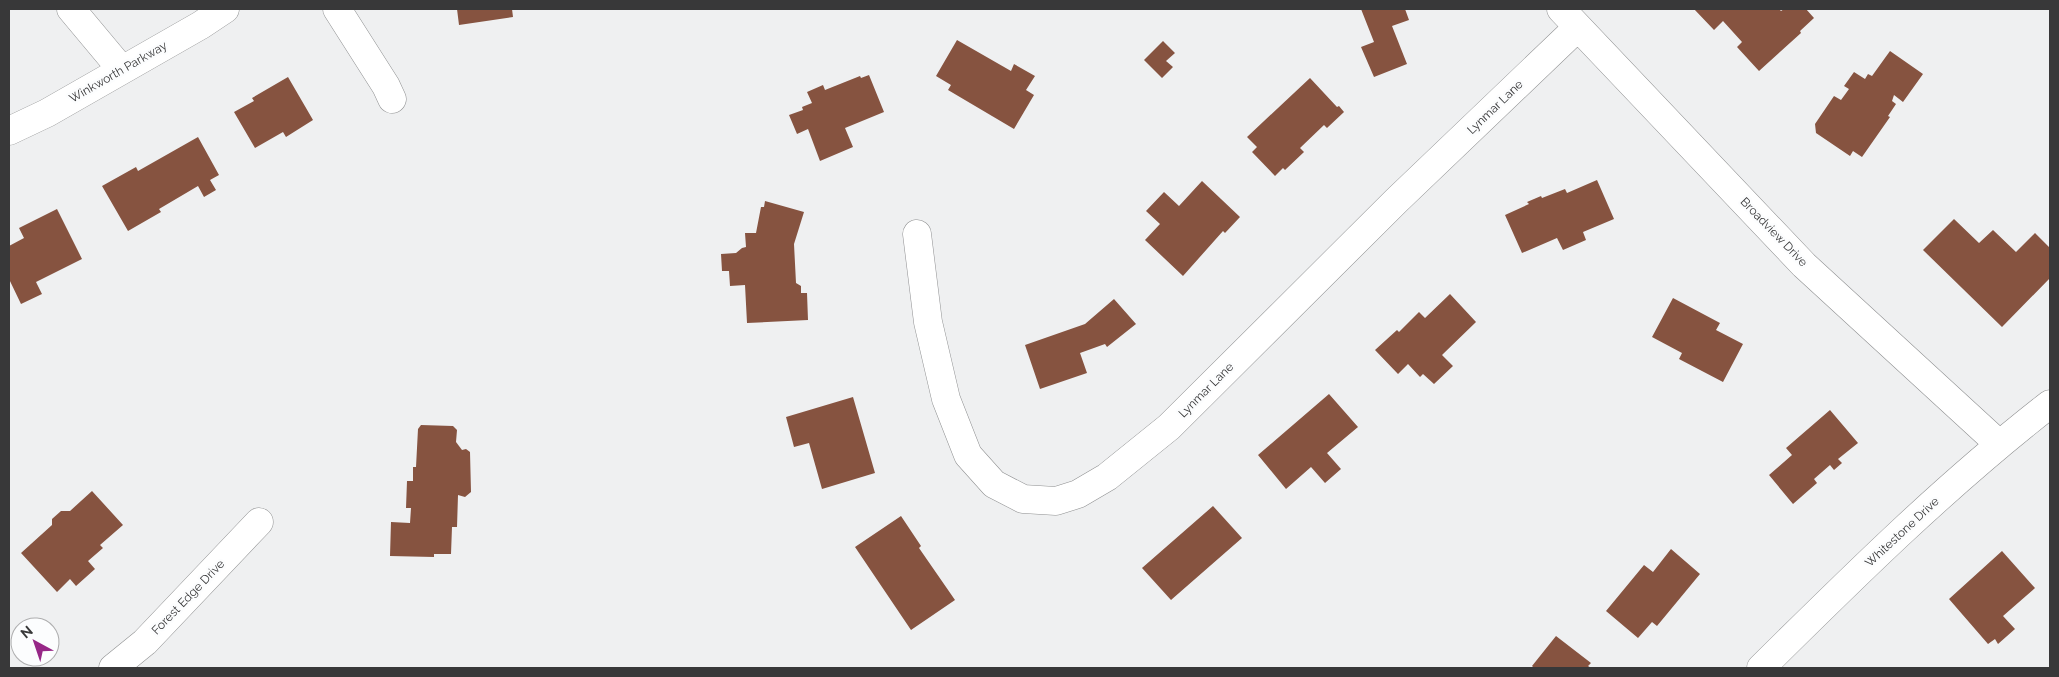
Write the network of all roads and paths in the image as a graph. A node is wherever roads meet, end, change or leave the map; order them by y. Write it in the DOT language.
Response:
graph roads {
  1 [pos="71,9"];
  2 [pos="226,9"];
  3 [pos="337,9"];
  4 [pos="1570,18"];
  5 [pos="122,70"];
  6 [pos="392,99"];
  7 [pos="9,131"];
  8 [pos="917,234"];
  9 [pos="2050,404"];
  10 [pos="1999,444"];
  11 [pos="259,522"];
  12 [pos="113,668"];
  13 [pos="1761,668"];
  1 -- 5 [label="street"];
  2 -- 5 [label="street, Winkworth Parkway"];
  3 -- 6 [label="street"];
  4 -- 8 [label="street, Lynmar Lane"];
  4 -- 10 [label="street, Broadview Drive"];
  5 -- 7 [label="street, Winkworth Parkway"];
  9 -- 10 [label="street, Whitestone Drive"];
  10 -- 13 [label="street, Whitestone Drive"];
  11 -- 12 [label="street, Forest Edge Drive"];
}
